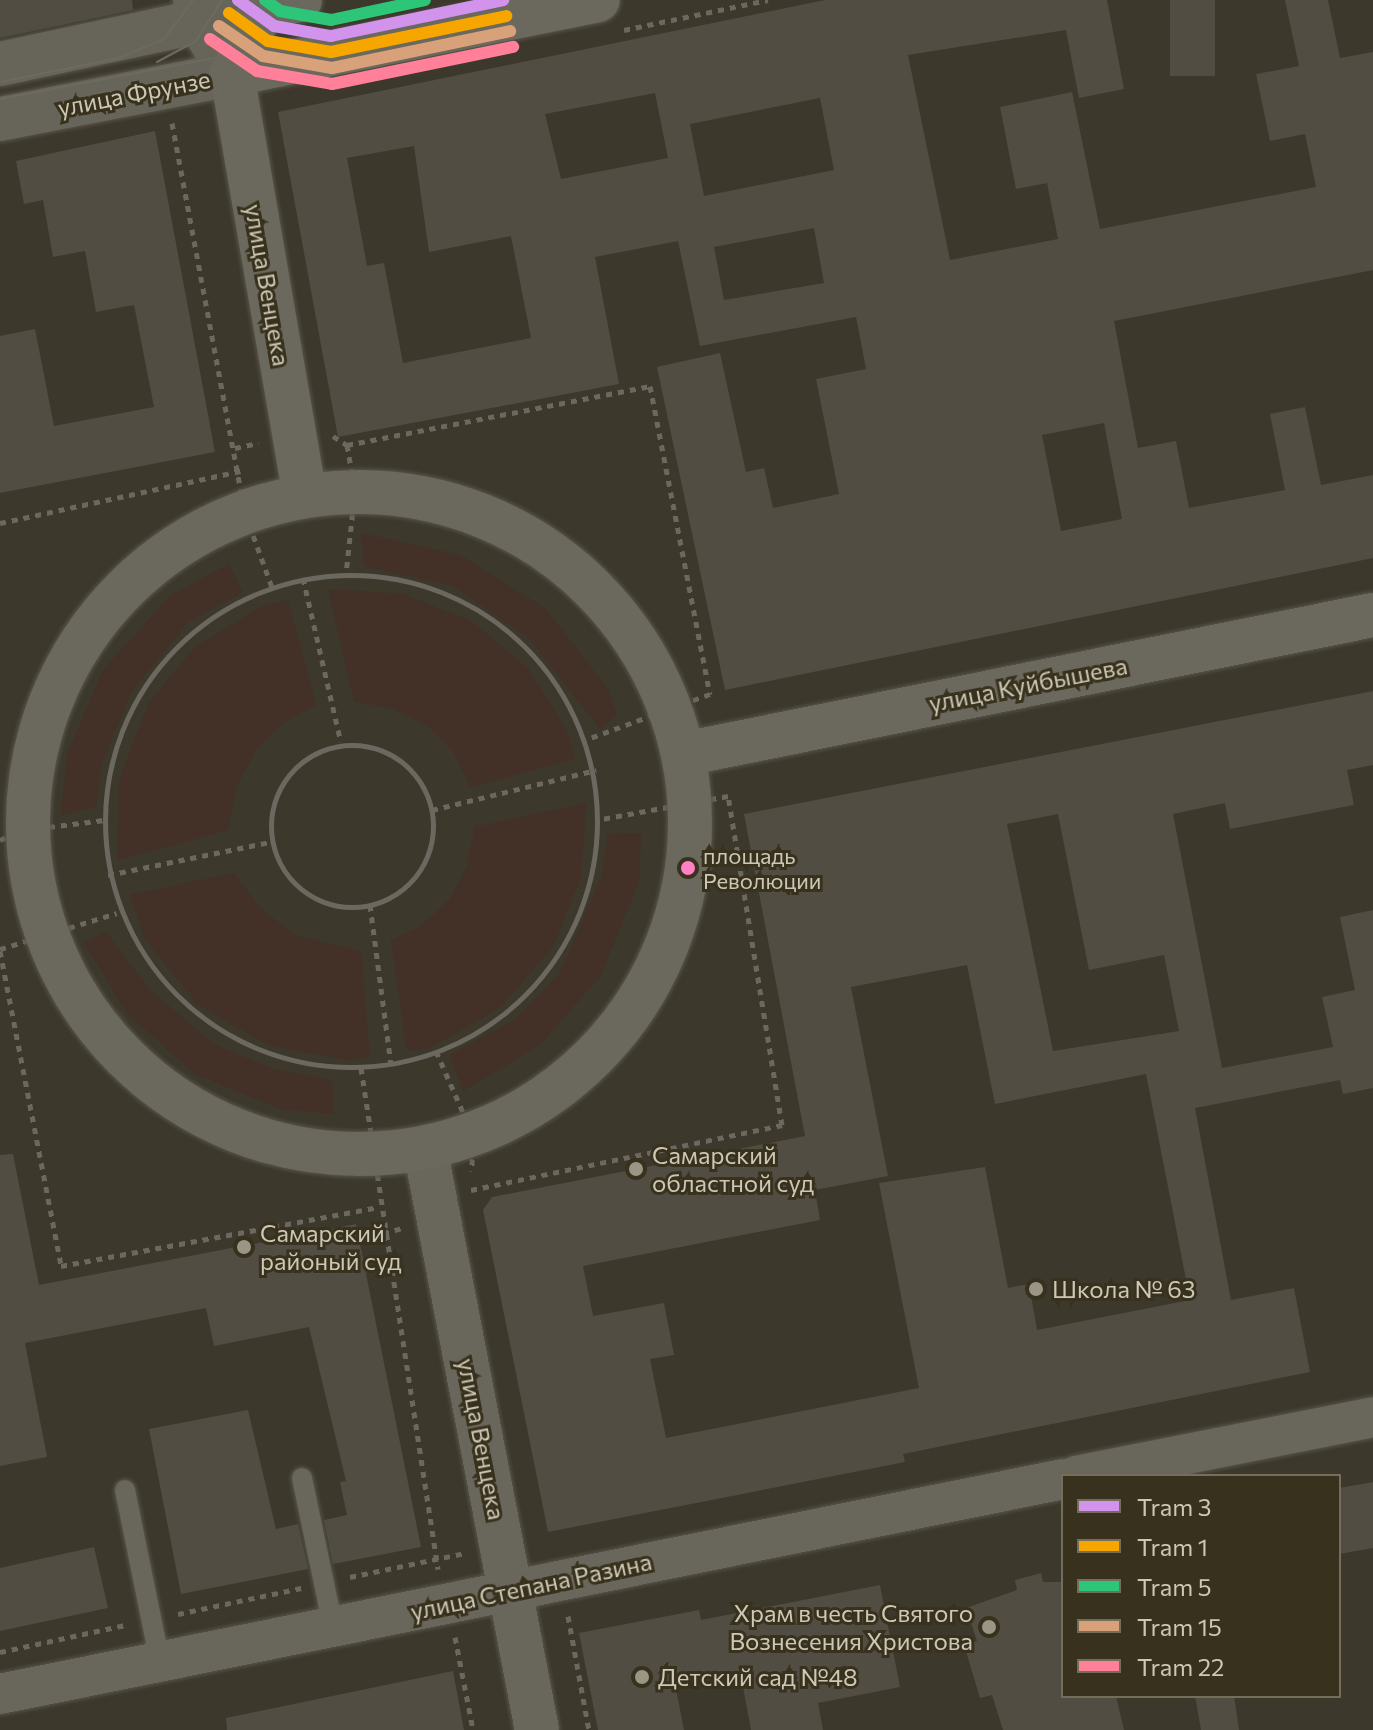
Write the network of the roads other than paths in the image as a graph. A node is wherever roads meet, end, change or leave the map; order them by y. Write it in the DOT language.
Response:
graph roads {
  1 [pos="598,0"];
  2 [pos="275,2"];
  3 [pos="197,11"];
  4 [pos="0,64"];
  5 [pos="232,74"];
  6 [pos="0,119"];
  7 [pos="305,496"];
  8 [pos="1373,615"];
  9 [pos="684,754"];
  10 [pos="12,835"];
  11 [pos="25,913"];
  12 [pos="425,1148"];
  13 [pos="1373,1417"];
  14 [pos="1086,1474"];
  15 [pos="302,1478"];
  16 [pos="1061,1479"];
  17 [pos="125,1490"];
  18 [pos="512,1590"];
  19 [pos="333,1627"];
  20 [pos="160,1662"];
  21 [pos="0,1694"];
  22 [pos="537,1730"];
  1 -- 5 [label="main road, улица Фрунзе"];
  2 -- 3 [label="main road"];
  2 -- 5 [label="main road"];
  3 -- 4 [label="main road"];
  3 -- 5 [label="main road, улица Венцека"];
  5 -- 6 [label="main road, улица Фрунзе"];
  5 -- 7 [label="main road, улица Венцека"];
  7 -- 9 [label="main road"];
  7 -- 10 [label="main road"];
  8 -- 9 [label="main road, улица Куйбышева"];
  9 -- 12 [label="main road"];
  10 -- 11 [label="main road"];
  11 -- 12 [label="main road"];
  12 -- 18 [label="street, улица Венцека"];
  13 -- 14 [label="street"];
  15 -- 19 [label="lane"];
  16 -- 18 [label="street, улица Степана Разина"];
  17 -- 20 [label="lane"];
  18 -- 19 [label="street, улица Степана Разина"];
  18 -- 22 [label="street, улица Венцека"];
  19 -- 20 [label="street, улица Степана Разина"];
  20 -- 21 [label="street, улица Степана Разина"];
}
